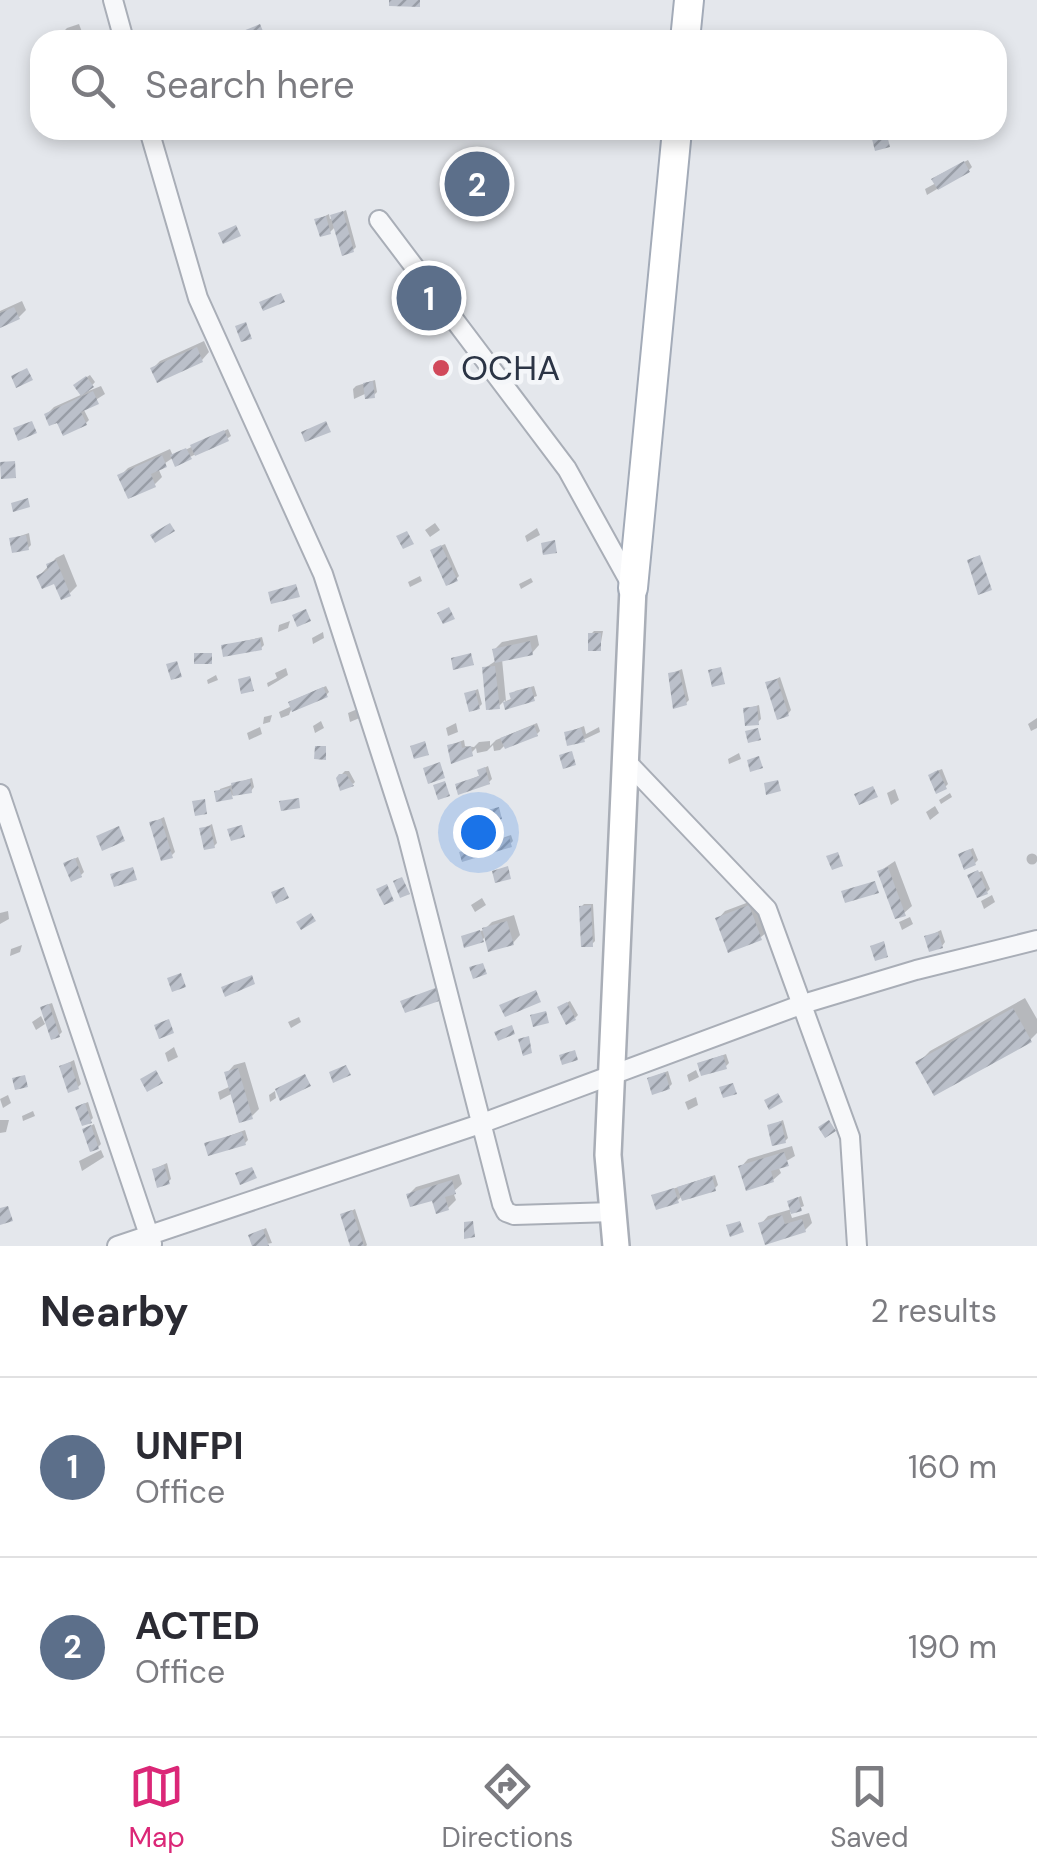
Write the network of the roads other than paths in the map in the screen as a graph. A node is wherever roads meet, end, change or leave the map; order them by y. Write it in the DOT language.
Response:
graph roads {
  1 [pos="113,0"];
  2 [pos="689,0"];
  3 [pos="121,30"];
  4 [pos="686,30"];
  5 [pos="153,140"];
  6 [pos="676,140"];
  7 [pos="379,220"];
  8 [pos="633,588"];
  9 [pos="626,760"];
  10 [pos="0,794"];
  11 [pos="1037,940"];
  12 [pos="804,1004"];
  13 [pos="612,1075"];
  14 [pos="480,1124"];
  15 [pos="614,1212"];
  16 [pos="151,1240"];
  17 [pos="116,1246"];
  18 [pos="616,1246"];
  19 [pos="857,1246"];
  1 -- 3 [label="street"];
  2 -- 4 [label="main road"];
  5 -- 14 [label="street"];
  6 -- 8 [label="main road"];
  7 -- 8 [label="street"];
  8 -- 9 [label="main road"];
  9 -- 12 [label="street"];
  9 -- 13 [label="main road"];
  10 -- 16 [label="street"];
  11 -- 12 [label="street"];
  12 -- 13 [label="street"];
  12 -- 19 [label="street"];
  13 -- 14 [label="street"];
  13 -- 15 [label="main road"];
  14 -- 15 [label="street"];
  14 -- 16 [label="street"];
  15 -- 18 [label="main road"];
  16 -- 17 [label="street"];
}
